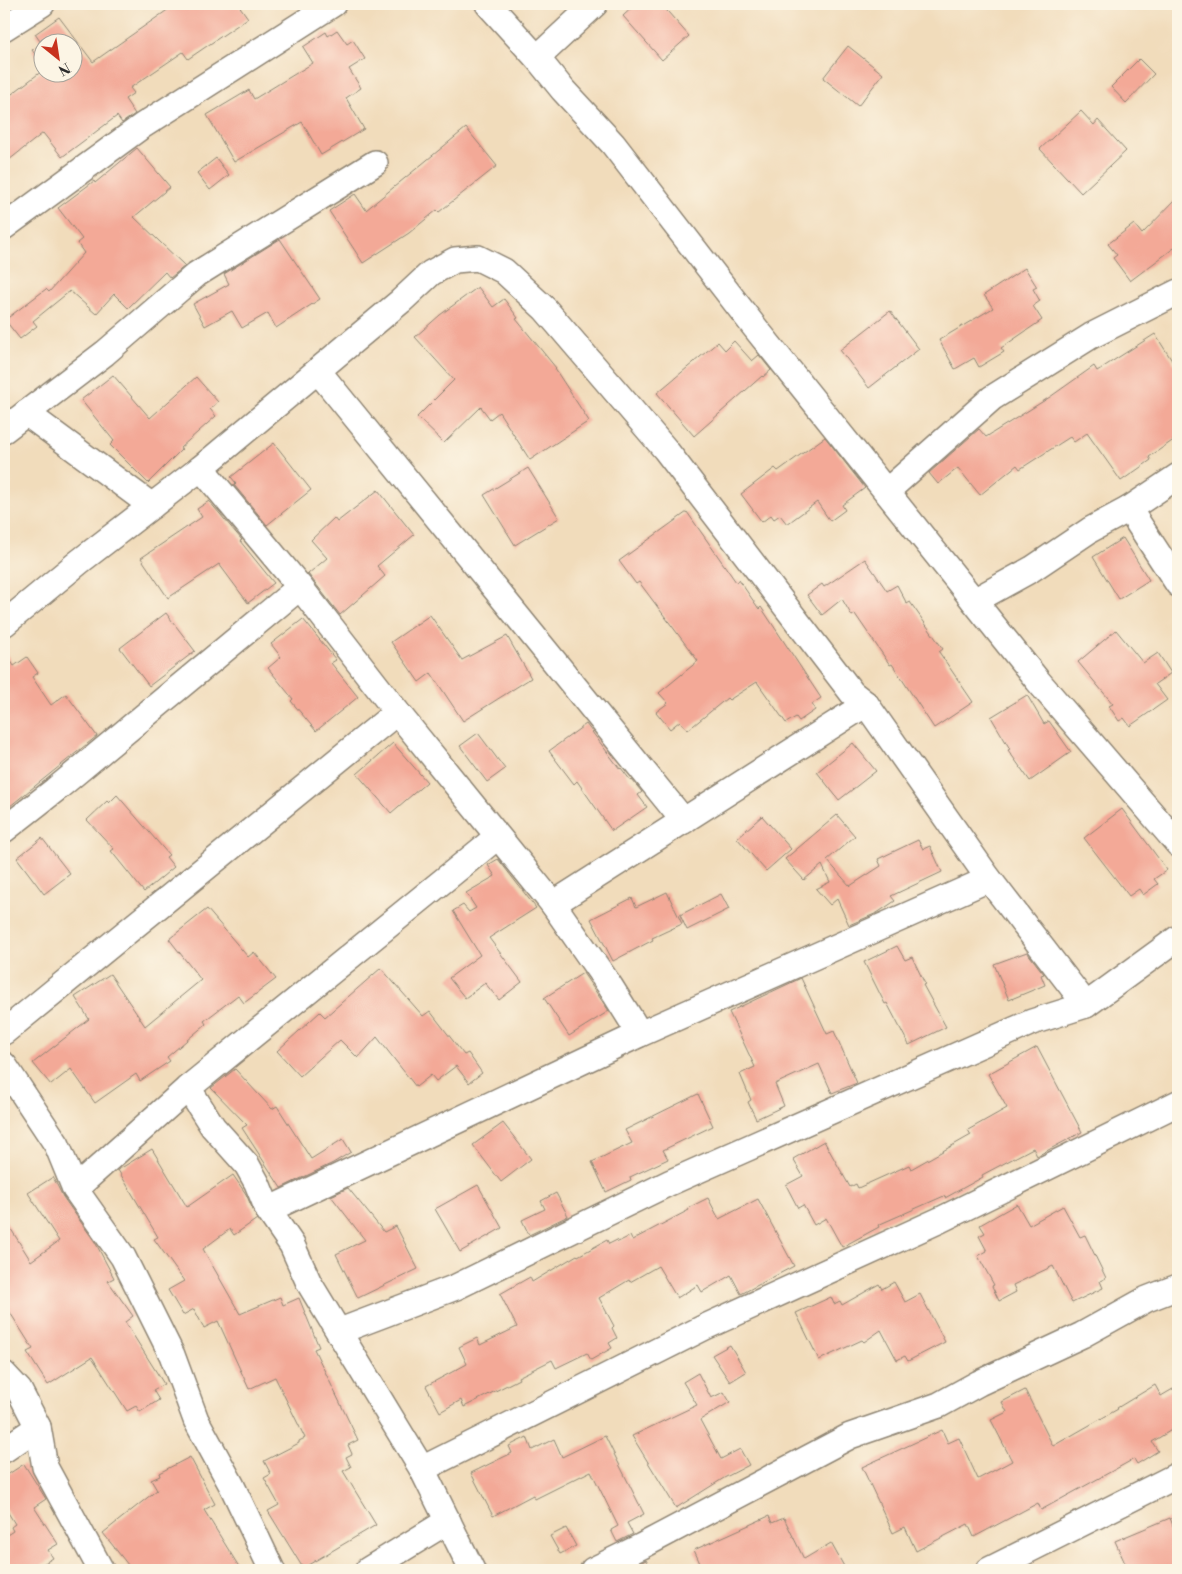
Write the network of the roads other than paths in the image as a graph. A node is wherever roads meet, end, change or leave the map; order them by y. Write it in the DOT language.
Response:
graph roads {
  1 [pos="42,4"];
  2 [pos="333,4"];
  3 [pos="488,4"];
  4 [pos="595,4"];
  5 [pos="4,28"];
  6 [pos="537,58"];
  7 [pos="375,163"];
  8 [pos="4,227"];
  9 [pos="1178,292"];
  10 [pos="318,371"];
  11 [pos="26,413"];
  12 [pos="4,430"];
  13 [pos="201,468"];
  14 [pos="1178,476"];
  15 [pos="887,491"];
  16 [pos="152,506"];
  17 [pos="1129,509"];
  18 [pos="1178,584"];
  19 [pos="300,587"];
  20 [pos="974,601"];
  21 [pos="4,624"];
  22 [pos="866,704"];
  23 [pos="397,712"];
  24 [pos="684,821"];
  25 [pos="4,830"];
  26 [pos="498,836"];
  27 [pos="1178,844"];
  28 [pos="990,879"];
  29 [pos="553,904"];
  30 [pos="1178,938"];
  31 [pos="1086,1005"];
  32 [pos="4,1032"];
  33 [pos="640,1034"];
  34 [pos="4,1065"];
  35 [pos="188,1088"];
  36 [pos="1178,1102"];
  37 [pos="75,1189"];
  38 [pos="268,1210"];
  39 [pos="1178,1287"];
  40 [pos="340,1331"];
  41 [pos="4,1374"];
  42 [pos="38,1427"];
  43 [pos="4,1450"];
  44 [pos="422,1469"];
  45 [pos="1178,1475"];
  46 [pos="448,1521"];
  47 [pos="100,1570"];
  48 [pos="272,1570"];
  49 [pos="368,1570"];
  50 [pos="472,1570"];
  51 [pos="593,1570"];
  52 [pos="989,1570"];
  1 -- 5 [label="street"];
  2 -- 8 [label="street"];
  3 -- 6 [label="street"];
  4 -- 6 [label="street"];
  6 -- 15 [label="street"];
  7 -- 11 [label="street"];
  9 -- 15 [label="street"];
  10 -- 13 [label="street"];
  10 -- 22 [label="street"];
  10 -- 24 [label="street"];
  11 -- 12 [label="street"];
  11 -- 16 [label="street"];
  13 -- 16 [label="street"];
  13 -- 19 [label="street"];
  14 -- 17 [label="street"];
  15 -- 20 [label="street"];
  16 -- 21 [label="street"];
  17 -- 18 [label="street"];
  17 -- 20 [label="street"];
  19 -- 23 [label="street"];
  19 -- 25 [label="street"];
  20 -- 27 [label="street"];
  22 -- 24 [label="street"];
  22 -- 28 [label="street"];
  23 -- 26 [label="street"];
  23 -- 32 [label="street"];
  24 -- 29 [label="street"];
  26 -- 29 [label="street"];
  26 -- 35 [label="street"];
  28 -- 31 [label="street"];
  28 -- 33 [label="street"];
  29 -- 33 [label="street"];
  30 -- 31 [label="street"];
  31 -- 40 [label="street"];
  33 -- 38 [label="street"];
  34 -- 37 [label="street"];
  35 -- 37 [label="street"];
  35 -- 38 [label="street"];
  36 -- 44 [label="street"];
  37 -- 48 [label="street"];
  38 -- 40 [label="street"];
  39 -- 51 [label="street"];
  40 -- 44 [label="street"];
  41 -- 42 [label="street"];
  42 -- 43 [label="street"];
  42 -- 47 [label="street"];
  44 -- 46 [label="street"];
  45 -- 52 [label="street"];
  46 -- 49 [label="street"];
  46 -- 50 [label="street"];
}
